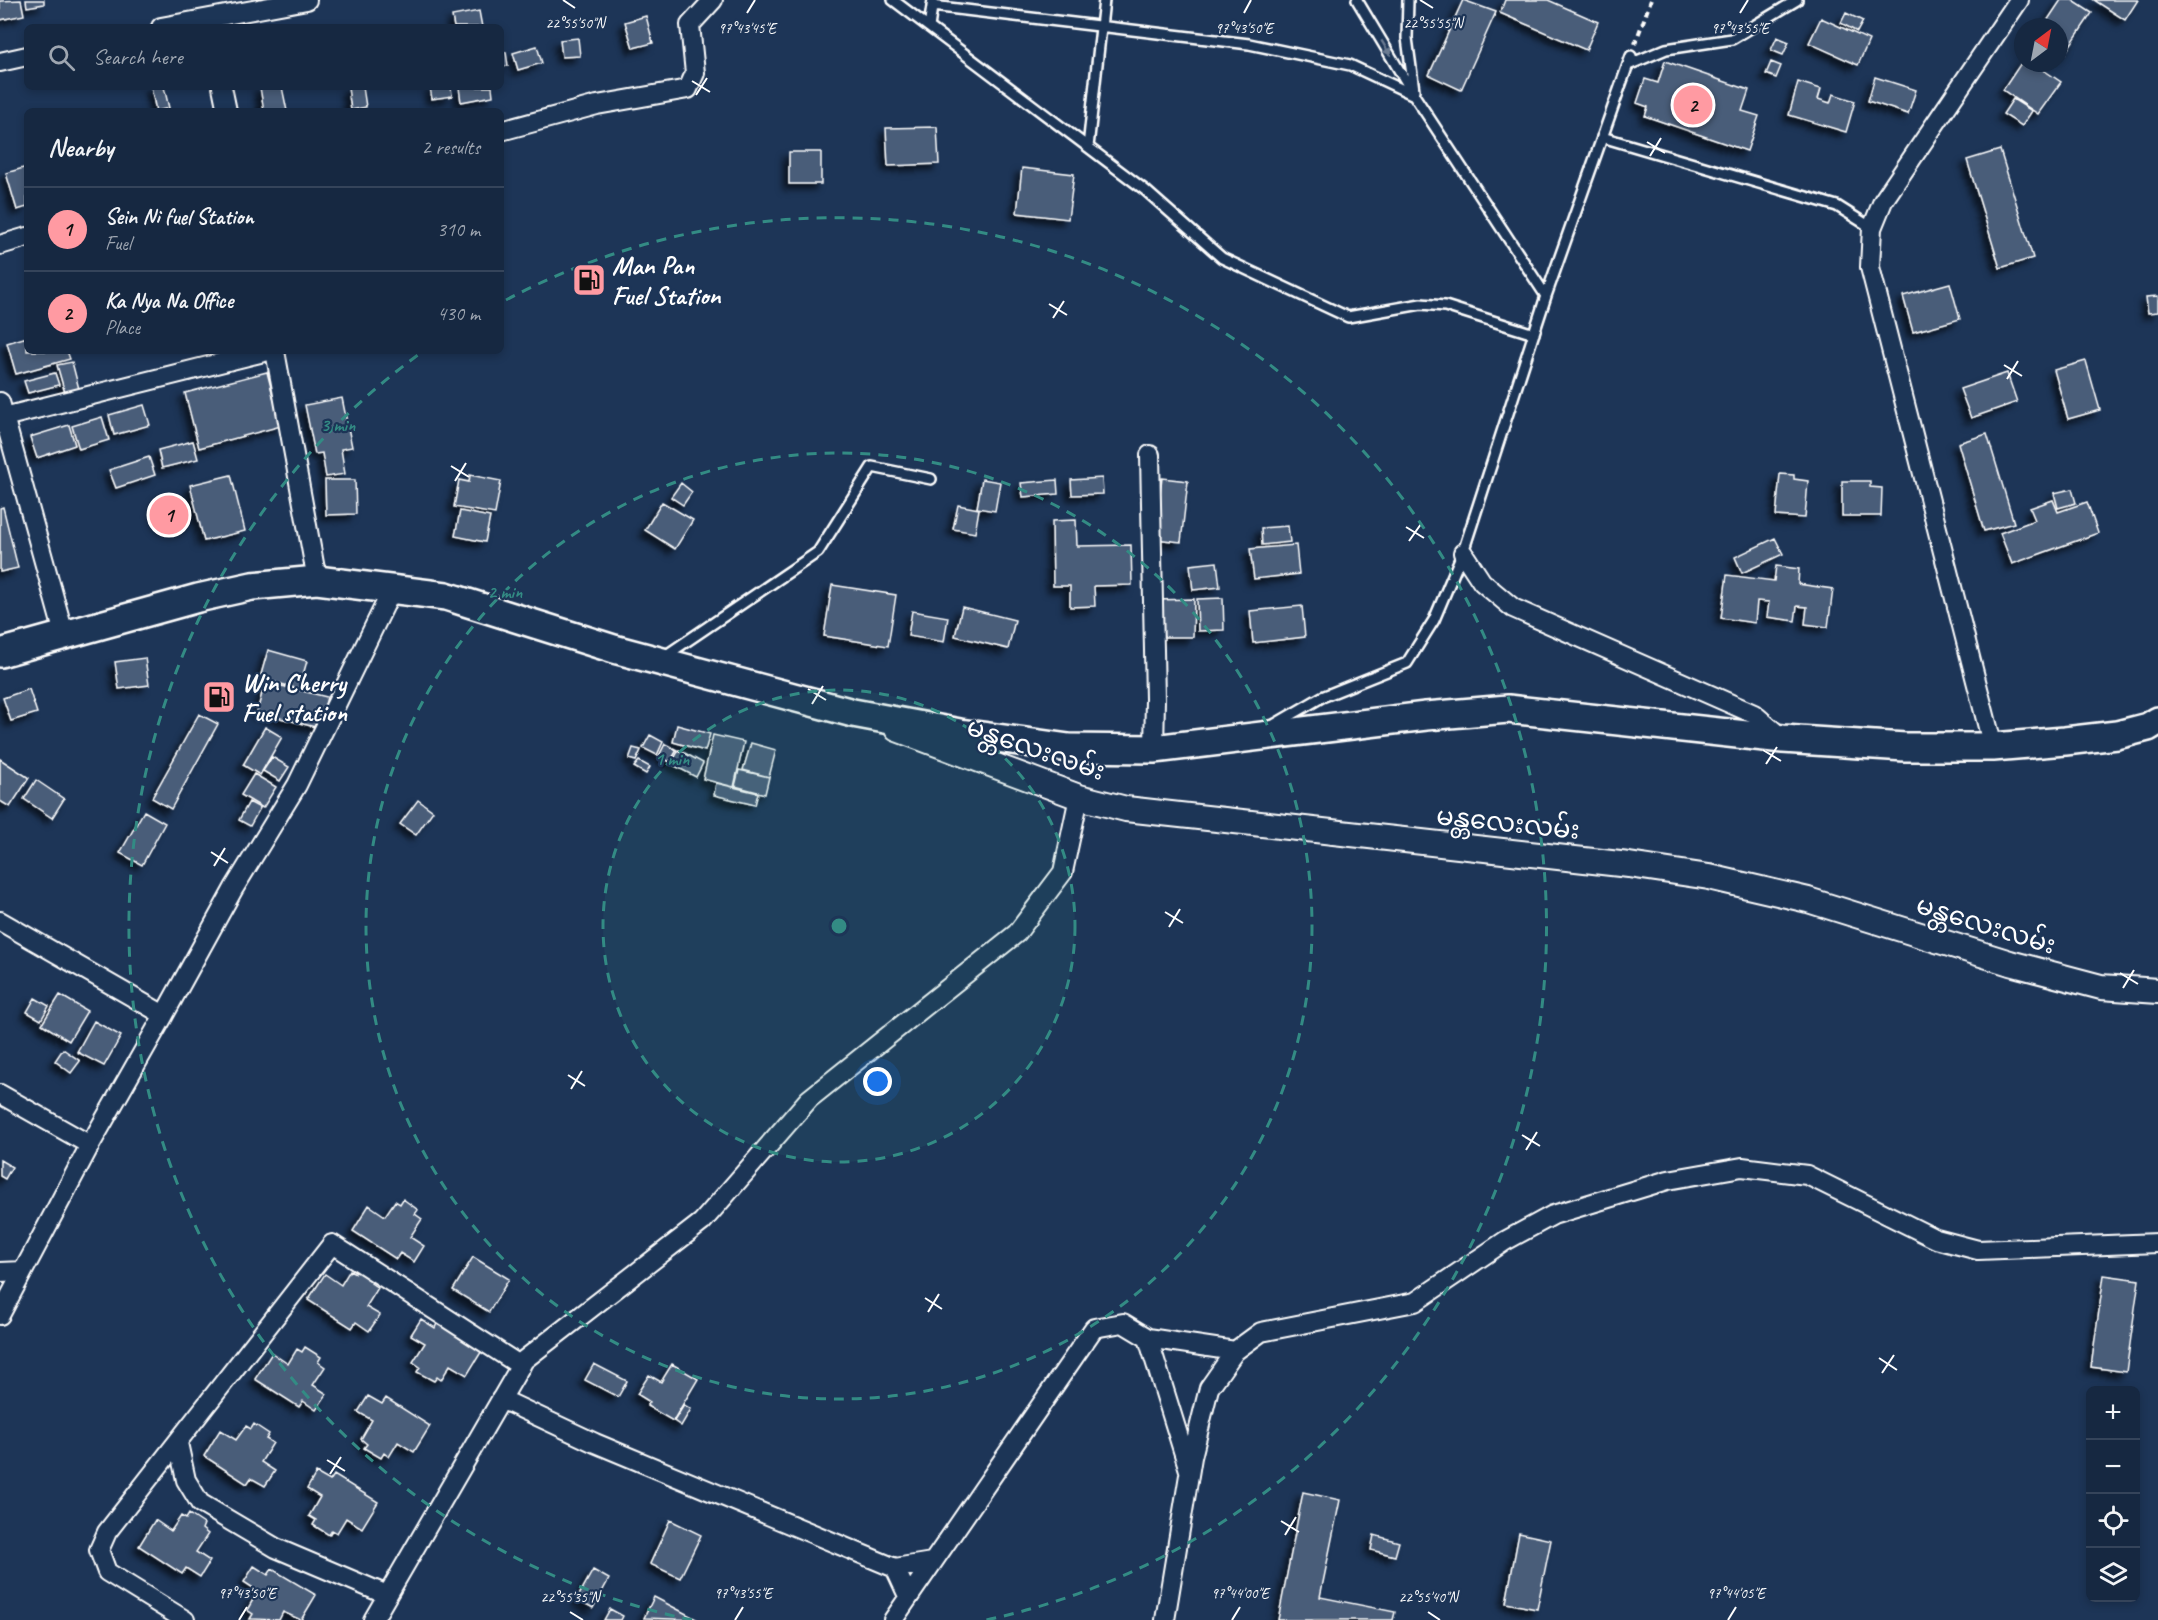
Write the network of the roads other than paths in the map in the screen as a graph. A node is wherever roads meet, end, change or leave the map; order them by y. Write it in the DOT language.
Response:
graph roads {
  1 [pos="307,0"];
  2 [pos="713,0"];
  3 [pos="893,0"];
  4 [pos="1104,0"];
  5 [pos="1357,0"];
  6 [pos="1408,0"];
  7 [pos="1797,0"];
  8 [pos="2019,0"];
  9 [pos="932,3"];
  10 [pos="205,15"];
  11 [pos="172,24"];
  12 [pos="1101,26"];
  13 [pos="929,27"];
  14 [pos="24,57"];
  15 [pos="0,62"];
  16 [pos="223,90"];
  17 [pos="1414,95"];
  18 [pos="226,108"];
  19 [pos="504,130"];
  20 [pos="1602,136"];
  21 [pos="1088,147"];
  22 [pos="1872,228"];
  23 [pos="24,238"];
  24 [pos="0,245"];
  25 [pos="1546,296"];
  26 [pos="1534,334"];
  27 [pos="254,354"];
  28 [pos="276,354"];
  29 [pos="2,409"];
  30 [pos="1150,455"];
  31 [pos="931,479"];
  32 [pos="1463,553"];
  33 [pos="317,580"];
  34 [pos="393,588"];
  35 [pos="64,634"];
  36 [pos="0,653"];
  37 [pos="658,661"];
  38 [pos="853,713"];
  39 [pos="2158,720"];
  40 [pos="1783,739"];
  41 [pos="1247,740"];
  42 [pos="1993,747"];
  43 [pos="1154,749"];
  44 [pos="1079,797"];
  45 [pos="0,921"];
  46 [pos="2158,991"];
  47 [pos="165,1015"];
  48 [pos="0,1094"];
  49 [pos="90,1145"];
  50 [pos="2158,1243"];
  51 [pos="23,1271"];
  52 [pos="0,1272"];
  53 [pos="0,1315"];
  54 [pos="1148,1338"];
  55 [pos="1234,1351"];
  56 [pos="521,1366"];
  57 [pos="501,1399"];
  58 [pos="178,1443"];
  59 [pos="1190,1472"];
  60 [pos="932,1562"];
  61 [pos="895,1568"];
  62 [pos="387,1595"];
  63 [pos="908,1596"];
  64 [pos="185,1620"];
  65 [pos="373,1620"];
  66 [pos="893,1620"];
  67 [pos="1165,1620"];
  1 -- 10 [label="street"];
  2 -- 19 [label="street"];
  3 -- 13 [label="lane"];
  4 -- 12 [label="lane"];
  5 -- 17 [label="lane, one-way"];
  6 -- 17 [label="lane"];
  7 -- 20 [label="lane"];
  8 -- 22 [label="street"];
  9 -- 12 [label="lane"];
  9 -- 13 [label="lane"];
  10 -- 11 [label="street"];
  12 -- 17 [label="lane"];
  12 -- 21 [label="lane"];
  13 -- 21 [label="lane"];
  14 -- 15 [label="street"];
  16 -- 18 [label="street"];
  17 -- 25 [label="lane"];
  20 -- 22 [label="lane"];
  20 -- 25 [label="lane"];
  21 -- 26 [label="lane"];
  22 -- 42 [label="street"];
  23 -- 24 [label="street"];
  25 -- 26 [label="lane"];
  26 -- 32 [label="lane"];
  27 -- 29 [label="street"];
  28 -- 33 [label="street"];
  29 -- 35 [label="street"];
  30 -- 43 [label="street"];
  31 -- 37 [label="lane"];
  32 -- 40 [label="street"];
  32 -- 41 [label="lane"];
  33 -- 34 [label="main road"];
  33 -- 35 [label="main road"];
  34 -- 37 [label="main road"];
  34 -- 47 [label="street"];
  35 -- 36 [label="main road"];
  37 -- 38 [label="main road"];
  38 -- 43 [label="main road"];
  38 -- 44 [label="main road, မန္တလေးလမ်း"];
  39 -- 42 [label="main road"];
  40 -- 41 [label="main road"];
  40 -- 42 [label="main road"];
  41 -- 43 [label="main road"];
  44 -- 46 [label="main road, မန္တလေးလမ်း"];
  44 -- 56 [label="street"];
  45 -- 47 [label="street"];
  47 -- 49 [label="street"];
  48 -- 49 [label="street"];
  49 -- 51 [label="street"];
  50 -- 55 [label="street"];
  51 -- 52 [label="street"];
  51 -- 53 [label="street"];
  54 -- 55 [label="street"];
  54 -- 59 [label="street"];
  54 -- 60 [label="street"];
  55 -- 59 [label="street"];
  56 -- 57 [label="street"];
  56 -- 58 [label="street"];
  57 -- 61 [label="street"];
  57 -- 62 [label="street"];
  58 -- 62 [label="street"];
  58 -- 64 [label="street"];
  59 -- 67 [label="street"];
  60 -- 61 [label="street"];
  60 -- 63 [label="street"];
  61 -- 63 [label="street"];
  62 -- 65 [label="street"];
  63 -- 66 [label="street"];
}
